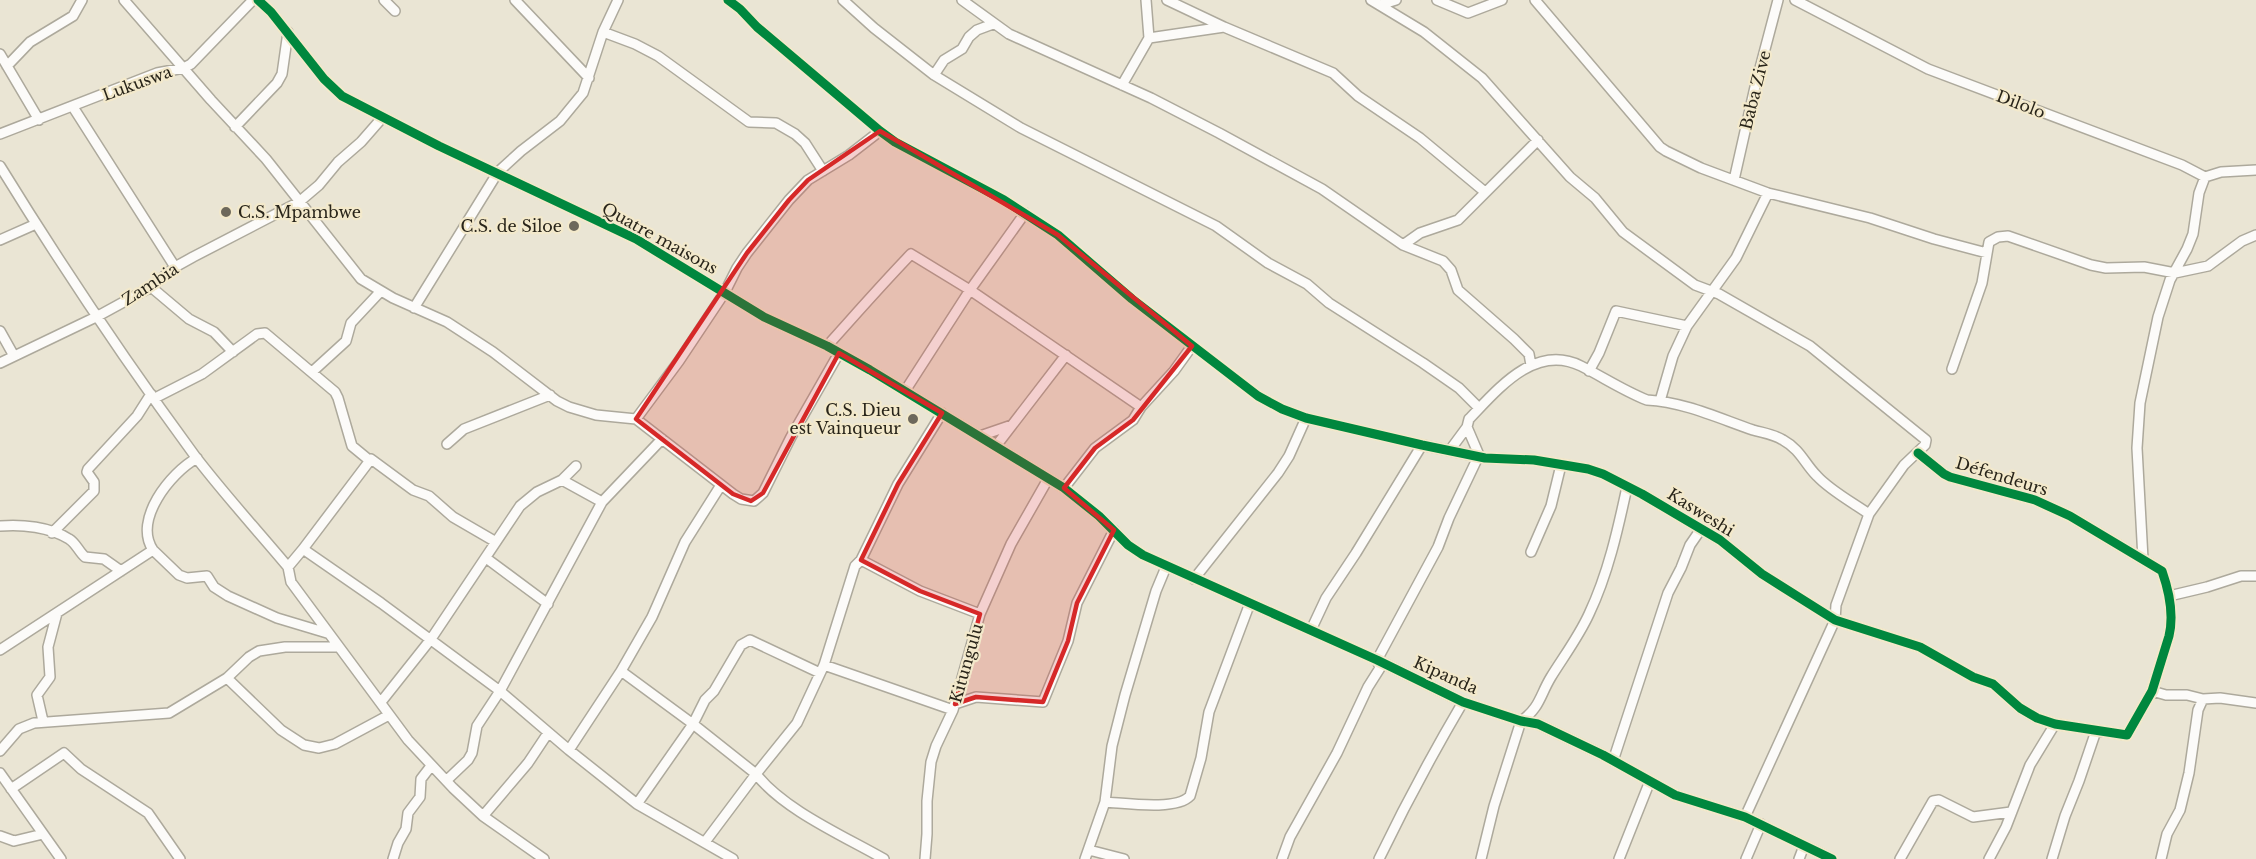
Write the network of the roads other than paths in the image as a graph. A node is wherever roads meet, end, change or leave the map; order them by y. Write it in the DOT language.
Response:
graph roads {
  1 [pos="82,0"];
  2 [pos="124,0"];
  3 [pos="252,0"];
  4 [pos="258,0"];
  5 [pos="384,0"];
  6 [pos="514,0"];
  7 [pos="618,0"];
  8 [pos="728,0"];
  9 [pos="843,0"];
  10 [pos="962,0"];
  11 [pos="1146,0"];
  12 [pos="1167,0"];
  13 [pos="1396,0"];
  14 [pos="1437,0"];
  15 [pos="1502,0"];
  16 [pos="1535,0"];
  17 [pos="1778,0"];
  18 [pos="1795,0"];
  19 [pos="1375,3"];
  20 [pos="395,11"];
  21 [pos="993,24"];
  22 [pos="1224,27"];
  23 [pos="288,32"];
  24 [pos="603,32"];
  25 [pos="1149,38"];
  26 [pos="0,54"];
  27 [pos="7,66"];
  28 [pos="184,68"];
  29 [pos="934,75"];
  30 [pos="589,78"];
  31 [pos="1122,85"];
  32 [pos="73,107"];
  33 [pos="382,118"];
  34 [pos="39,120"];
  35 [pos="235,127"];
  36 [pos="880,131"];
  37 [pos="0,134"];
  38 [pos="1538,140"];
  39 [pos="0,166"];
  40 [pos="2256,170"];
  41 [pos="823,171"];
  42 [pos="498,172"];
  43 [pos="2205,177"];
  44 [pos="1734,180"];
  45 [pos="1485,192"];
  46 [pos="1768,193"];
  47 [pos="299,202"];
  48 [pos="1025,213"];
  49 [pos="36,224"];
  50 [pos="2256,235"];
  51 [pos="0,240"];
  52 [pos="1403,245"];
  53 [pos="1987,253"];
  54 [pos="175,267"];
  55 [pos="2175,273"];
  56 [pos="151,287"];
  57 [pos="970,290"];
  58 [pos="1713,291"];
  59 [pos="380,292"];
  60 [pos="725,292"];
  61 [pos="414,308"];
  62 [pos="98,316"];
  63 [pos="1687,326"];
  64 [pos="0,331"];
  65 [pos="827,346"];
  66 [pos="1192,346"];
  67 [pos="233,352"];
  68 [pos="839,353"];
  69 [pos="1066,355"];
  70 [pos="14,356"];
  71 [pos="0,363"];
  72 [pos="1531,364"];
  73 [pos="1952,369"];
  74 [pos="1589,371"];
  75 [pos="312,372"];
  76 [pos="905,391"];
  77 [pos="550,395"];
  78 [pos="153,396"];
  79 [pos="1660,401"];
  80 [pos="1141,407"];
  81 [pos="1479,408"];
  82 [pos="942,413"];
  83 [pos="1306,418"];
  84 [pos="636,419"];
  85 [pos="1013,424"];
  86 [pos="1467,427"];
  87 [pos="980,436"];
  88 [pos="662,439"];
  89 [pos="447,444"];
  90 [pos="1422,445"];
  91 [pos="996,446"];
  92 [pos="1450,450"];
  93 [pos="1918,453"];
  94 [pos="1479,455"];
  95 [pos="197,458"];
  96 [pos="369,460"];
  97 [pos="1561,465"];
  98 [pos="576,466"];
  99 [pos="1048,479"];
  100 [pos="562,480"];
  101 [pos="722,485"];
  102 [pos="1627,487"];
  103 [pos="1064,488"];
  104 [pos="602,502"];
  105 [pos="1869,514"];
  106 [pos="0,525"];
  107 [pos="1701,529"];
  108 [pos="1114,530"];
  109 [pos="52,533"];
  110 [pos="496,542"];
  111 [pos="303,549"];
  112 [pos="153,550"];
  113 [pos="1531,552"];
  114 [pos="486,558"];
  115 [pos="2143,559"];
  116 [pos="861,560"];
  117 [pos="288,567"];
  118 [pos="1166,567"];
  119 [pos="121,571"];
  120 [pos="2256,576"];
  121 [pos="1194,579"];
  122 [pos="2169,596"];
  123 [pos="1250,603"];
  124 [pos="548,604"];
  125 [pos="57,613"];
  126 [pos="980,614"];
  127 [pos="1835,620"];
  128 [pos="1311,630"];
  129 [pos="327,633"];
  130 [pos="431,639"];
  131 [pos="338,646"];
  132 [pos="0,650"];
  133 [pos="1377,660"];
  134 [pos="822,669"];
  135 [pos="621,671"];
  136 [pos="227,678"];
  137 [pos="500,691"];
  138 [pos="2152,691"];
  139 [pos="2204,699"];
  140 [pos="381,702"];
  141 [pos="1463,702"];
  142 [pos="2256,703"];
  143 [pos="954,707"];
  144 [pos="389,715"];
  145 [pos="43,721"];
  146 [pos="1521,721"];
  147 [pos="693,724"];
  148 [pos="2055,724"];
  149 [pos="2096,731"];
  150 [pos="548,733"];
  151 [pos="568,750"];
  152 [pos="0,751"];
  153 [pos="1613,761"];
  154 [pos="431,766"];
  155 [pos="0,773"];
  156 [pos="756,774"];
  157 [pos="447,780"];
  158 [pos="1650,781"];
  159 [pos="11,789"];
  160 [pos="1105,802"];
  161 [pos="637,804"];
  162 [pos="2011,812"];
  163 [pos="483,816"];
  164 [pos="1745,817"];
  165 [pos="1761,824"];
  166 [pos="43,834"];
  167 [pos="0,836"];
  168 [pos="705,842"];
  169 [pos="1804,846"];
  170 [pos="1087,854"];
  171 [pos="61,859"];
  172 [pos="180,859"];
  173 [pos="393,859"];
  174 [pos="544,859"];
  175 [pos="734,859"];
  176 [pos="885,859"];
  177 [pos="925,859"];
  178 [pos="1124,859"];
  179 [pos="1282,859"];
  180 [pos="1379,859"];
  181 [pos="1481,859"];
  182 [pos="1619,859"];
  183 [pos="1746,859"];
  184 [pos="1799,859"];
  185 [pos="1832,859"];
  186 [pos="1900,859"];
  187 [pos="1989,859"];
  188 [pos="2052,859"];
  189 [pos="2161,859"];
  1 -- 27 [label="street"];
  2 -- 28 [label="street"];
  3 -- 28 [label="street, Lukuswa"];
  4 -- 23 [label="street, Quatre maisons"];
  5 -- 20 [label="street"];
  6 -- 30 [label="street"];
  7 -- 24 [label="street"];
  8 -- 36 [label="street, Kasweshi"];
  9 -- 29 [label="street"];
  10 -- 21 [label="street"];
  11 -- 25 [label="street"];
  12 -- 22 [label="street"];
  13 -- 19 [label="street"];
  14 -- 15 [label="street"];
  16 -- 44 [label="street"];
  17 -- 44 [label="street, Baba Zive"];
  18 -- 43 [label="street, Dilolo"];
  19 -- 38 [label="street"];
  21 -- 29 [label="street"];
  21 -- 31 [label="street"];
  22 -- 25 [label="street"];
  22 -- 45 [label="street"];
  23 -- 33 [label="street, Quatre maisons"];
  23 -- 35 [label="street"];
  24 -- 30 [label="street"];
  24 -- 41 [label="street"];
  25 -- 31 [label="street"];
  26 -- 27 [label="street"];
  27 -- 34 [label="street"];
  28 -- 32 [label="street, Lukuswa"];
  28 -- 35 [label="street"];
  29 -- 81 [label="street"];
  30 -- 42 [label="street"];
  31 -- 52 [label="street"];
  32 -- 34 [label="street, Lukuswa"];
  32 -- 54 [label="street"];
  33 -- 42 [label="street, Quatre maisons"];
  33 -- 47 [label="street, Zambia"];
  34 -- 37 [label="street, Lukuswa"];
  35 -- 47 [label="street"];
  36 -- 41 [label="street"];
  36 -- 48 [label="street, Kasweshi"];
  38 -- 45 [label="street"];
  38 -- 58 [label="street"];
  39 -- 49 [label="street"];
  40 -- 43 [label="street"];
  41 -- 60 [label="street"];
  42 -- 60 [label="street, Quatre maisons"];
  42 -- 61 [label="street"];
  43 -- 55 [label="street"];
  44 -- 46 [label="street"];
  45 -- 52 [label="street"];
  46 -- 53 [label="street"];
  46 -- 58 [label="street"];
  47 -- 54 [label="street, Zambia"];
  47 -- 59 [label="street"];
  48 -- 57 [label="street"];
  48 -- 66 [label="street, Kasweshi"];
  49 -- 51 [label="street"];
  49 -- 62 [label="street"];
  50 -- 55 [label="street"];
  52 -- 72 [label="street"];
  53 -- 55 [label="street"];
  53 -- 73 [label="street"];
  54 -- 56 [label="street, Zambia"];
  55 -- 115 [label="street"];
  56 -- 62 [label="street, Zambia"];
  56 -- 67 [label="street"];
  57 -- 65 [label="street"];
  57 -- 69 [label="street"];
  57 -- 76 [label="street"];
  58 -- 63 [label="street"];
  58 -- 93 [label="street"];
  59 -- 61 [label="street"];
  59 -- 75 [label="street"];
  60 -- 65 [label="street, Quatre maisons"];
  60 -- 84 [label="street"];
  61 -- 77 [label="street"];
  62 -- 70 [label="street, Zambia"];
  62 -- 78 [label="street"];
  63 -- 74 [label="street"];
  63 -- 79 [label="street"];
  64 -- 70 [label="street"];
  65 -- 68 [label="street, Quatre maisons"];
  66 -- 80 [label="street"];
  66 -- 83 [label="street, Kasweshi"];
  67 -- 75 [label="street"];
  67 -- 78 [label="street"];
  68 -- 76 [label="street, Quatre maisons"];
  68 -- 101 [label="street"];
  69 -- 80 [label="street"];
  69 -- 85 [label="street"];
  70 -- 71 [label="street, Zambia"];
  72 -- 74 [label="street"];
  72 -- 81 [label="street"];
  74 -- 79 [label="street"];
  75 -- 96 [label="street"];
  76 -- 82 [label="street, Quatre maisons"];
  77 -- 84 [label="street"];
  77 -- 89 [label="street"];
  78 -- 95 [label="street"];
  78 -- 109 [label="street"];
  79 -- 105 [label="street"];
  80 -- 103 [label="street"];
  81 -- 86 [label="street"];
  82 -- 87 [label="street, Quatre maisons"];
  82 -- 116 [label="street"];
  83 -- 90 [label="street, Kasweshi"];
  83 -- 121 [label="street"];
  84 -- 88 [label="street"];
  85 -- 87 [label="street"];
  85 -- 91 [label="street"];
  86 -- 92 [label="street"];
  86 -- 94 [label="street"];
  87 -- 91 [label="street, Quatre maisons"];
  88 -- 101 [label="street"];
  88 -- 104 [label="street"];
  90 -- 92 [label="street, Kasweshi"];
  90 -- 128 [label="street"];
  91 -- 99 [label="street, Quatre maisons"];
  92 -- 94 [label="street, Kasweshi"];
  93 -- 105 [label="street"];
  93 -- 115 [label="street, Défendeurs"];
  94 -- 97 [label="street, Kasweshi"];
  94 -- 133 [label="street"];
  95 -- 112 [label="street"];
  95 -- 117 [label="street"];
  96 -- 110 [label="street"];
  96 -- 111 [label="street"];
  97 -- 102 [label="street, Kasweshi"];
  97 -- 113 [label="street"];
  98 -- 100 [label="street"];
  99 -- 103 [label="street, Quatre maisons"];
  99 -- 126 [label="street, Kitungulu"];
  100 -- 104 [label="street"];
  100 -- 110 [label="street"];
  101 -- 135 [label="street"];
  102 -- 107 [label="street, Kasweshi"];
  102 -- 146 [label="street"];
  103 -- 108 [label="street, Kipanda"];
  104 -- 124 [label="street"];
  105 -- 127 [label="street"];
  106 -- 109 [label="street"];
  107 -- 127 [label="street, Kasweshi"];
  107 -- 153 [label="street"];
  108 -- 118 [label="street, Kipanda"];
  108 -- 143 [label="street"];
  109 -- 119 [label="street"];
  110 -- 114 [label="street"];
  111 -- 117 [label="street"];
  111 -- 130 [label="street"];
  112 -- 119 [label="street"];
  112 -- 129 [label="street"];
  114 -- 124 [label="street"];
  114 -- 130 [label="street"];
  115 -- 122 [label="street, Défendeurs"];
  116 -- 126 [label="street"];
  116 -- 134 [label="street"];
  117 -- 129 [label="street"];
  118 -- 121 [label="street, Kipanda"];
  118 -- 160 [label="street"];
  119 -- 125 [label="street"];
  120 -- 122 [label="street"];
  121 -- 123 [label="street, Kipanda"];
  122 -- 138 [label="street, Défendeurs"];
  123 -- 128 [label="street, Kipanda"];
  123 -- 160 [label="street"];
  124 -- 137 [label="street"];
  125 -- 132 [label="street"];
  125 -- 145 [label="street"];
  126 -- 143 [label="street, Kitungulu"];
  127 -- 148 [label="street, Kasweshi"];
  127 -- 164 [label="street"];
  128 -- 133 [label="street, Kipanda"];
  129 -- 131 [label="street"];
  130 -- 137 [label="street"];
  130 -- 140 [label="street"];
  131 -- 136 [label="street"];
  131 -- 140 [label="street"];
  133 -- 141 [label="street, Kipanda"];
  133 -- 179 [label="street"];
  134 -- 143 [label="street"];
  134 -- 147 [label="street"];
  134 -- 156 [label="street"];
  135 -- 147 [label="street"];
  135 -- 151 [label="street"];
  136 -- 144 [label="street"];
  136 -- 145 [label="street"];
  137 -- 150 [label="street"];
  137 -- 157 [label="street"];
  138 -- 139 [label="street"];
  138 -- 149 [label="street, Kasweshi"];
  139 -- 142 [label="street"];
  139 -- 189 [label="street"];
  140 -- 144 [label="street"];
  141 -- 146 [label="street, Kipanda"];
  141 -- 180 [label="street"];
  143 -- 177 [label="street, Kitungulu"];
  144 -- 154 [label="street"];
  145 -- 152 [label="street"];
  146 -- 153 [label="street, Kipanda"];
  146 -- 181 [label="street"];
  147 -- 156 [label="street"];
  147 -- 161 [label="street"];
  148 -- 149 [label="street, Kasweshi"];
  148 -- 162 [label="street"];
  149 -- 188 [label="street"];
  150 -- 151 [label="street"];
  150 -- 163 [label="street"];
  151 -- 161 [label="street"];
  153 -- 158 [label="street, Kipanda"];
  154 -- 157 [label="street"];
  154 -- 173 [label="street"];
  155 -- 159 [label="street"];
  156 -- 168 [label="street"];
  156 -- 176 [label="street"];
  157 -- 163 [label="street"];
  158 -- 164 [label="street, Kipanda"];
  158 -- 182 [label="street"];
  159 -- 166 [label="street"];
  159 -- 172 [label="street"];
  160 -- 170 [label="street"];
  161 -- 168 [label="street"];
  162 -- 186 [label="street"];
  162 -- 187 [label="street"];
  163 -- 174 [label="street"];
  164 -- 165 [label="street, Kipanda"];
  165 -- 169 [label="street, Kipanda"];
  165 -- 183 [label="street"];
  166 -- 167 [label="street"];
  166 -- 171 [label="street"];
  168 -- 175 [label="street"];
  169 -- 184 [label="street"];
  169 -- 185 [label="street, Kipanda"];
  170 -- 178 [label="street"];
}
